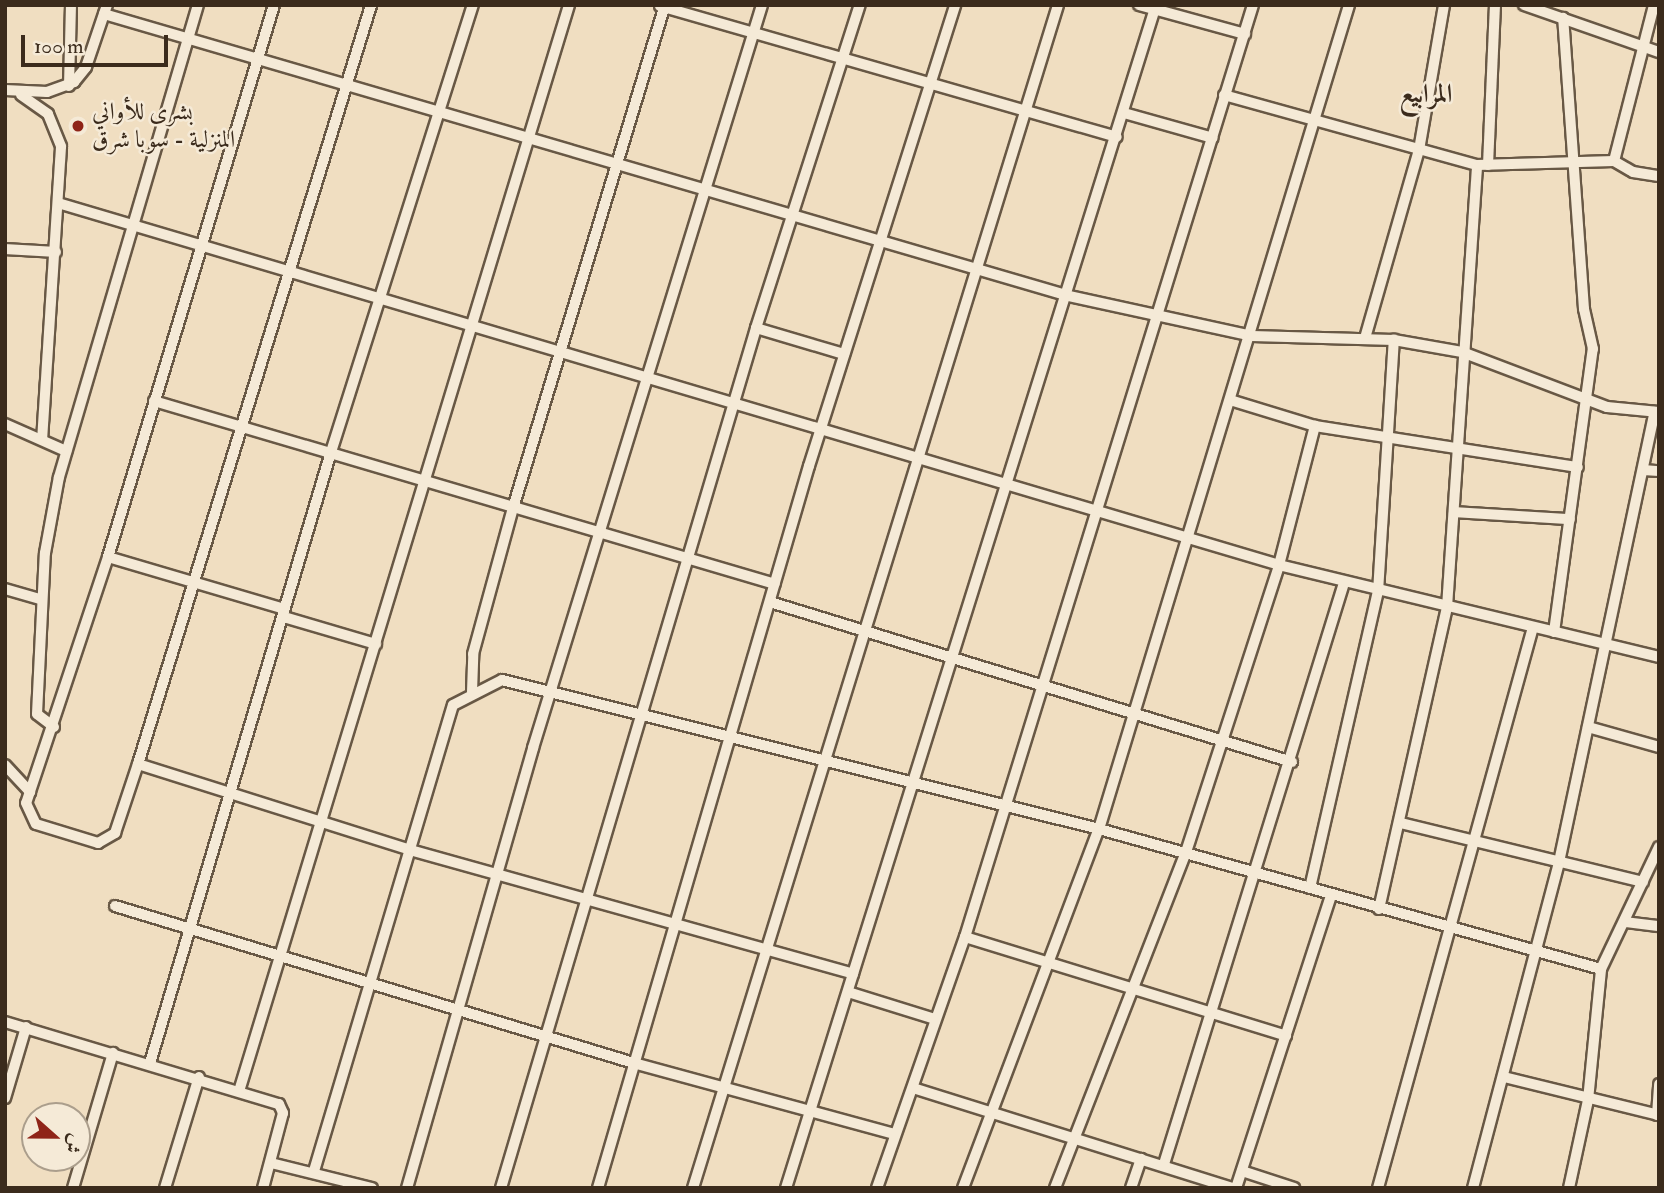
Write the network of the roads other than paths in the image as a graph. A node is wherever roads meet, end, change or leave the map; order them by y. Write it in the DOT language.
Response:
graph roads {
  1 [pos="71,5"];
  2 [pos="198,5"];
  3 [pos="274,5"];
  4 [pos="371,5"];
  5 [pos="472,5"];
  6 [pos="569,5"];
  7 [pos="762,5"];
  8 [pos="860,5"];
  9 [pos="955,5"];
  10 [pos="1058,5"];
  11 [pos="1139,5"];
  12 [pos="1253,5"];
  13 [pos="1349,5"];
  14 [pos="1444,5"];
  15 [pos="1495,5"];
  16 [pos="1524,5"];
  17 [pos="1654,5"];
  18 [pos="663,6"];
  19 [pos="1155,8"];
  20 [pos="106,9"];
  21 [pos="1553,10"];
  22 [pos="1563,18"];
  23 [pos="752,34"];
  24 [pos="1245,34"];
  25 [pos="188,37"];
  26 [pos="1644,47"];
  27 [pos="1659,52"];
  28 [pos="259,57"];
  29 [pos="845,57"];
  30 [pos="349,82"];
  31 [pos="69,86"];
  32 [pos="930,86"];
  33 [pos="5,90"];
  34 [pos="21,95"];
  35 [pos="1224,95"];
  36 [pos="441,111"];
  37 [pos="1124,113"];
  38 [pos="1025,114"];
  39 [pos="1316,125"];
  40 [pos="533,138"];
  41 [pos="1117,138"];
  42 [pos="1213,138"];
  43 [pos="1419,150"];
  44 [pos="1614,161"];
  45 [pos="1578,163"];
  46 [pos="617,165"];
  47 [pos="1482,165"];
  48 [pos="1659,176"];
  49 [pos="707,190"];
  50 [pos="58,203"];
  51 [pos="794,215"];
  52 [pos="131,226"];
  53 [pos="881,241"];
  54 [pos="201,245"];
  55 [pos="5,249"];
  56 [pos="56,252"];
  57 [pos="974,268"];
  58 [pos="288,272"];
  59 [pos="1069,296"];
  60 [pos="382,299"];
  61 [pos="1160,315"];
  62 [pos="475,325"];
  63 [pos="756,328"];
  64 [pos="1252,336"];
  65 [pos="1365,338"];
  66 [pos="1394,340"];
  67 [pos="561,348"];
  68 [pos="1462,352"];
  69 [pos="845,354"];
  70 [pos="651,379"];
  71 [pos="1587,398"];
  72 [pos="1230,400"];
  73 [pos="154,401"];
  74 [pos="734,405"];
  75 [pos="1657,412"];
  76 [pos="5,424"];
  77 [pos="1315,426"];
  78 [pos="241,428"];
  79 [pos="821,430"];
  80 [pos="1385,435"];
  81 [pos="42,438"];
  82 [pos="1458,447"];
  83 [pos="66,451"];
  84 [pos="331,452"];
  85 [pos="915,459"];
  86 [pos="1578,467"];
  87 [pos="1643,470"];
  88 [pos="1659,471"];
  89 [pos="427,483"];
  90 [pos="1004,485"];
  91 [pos="513,508"];
  92 [pos="1098,511"];
  93 [pos="1454,512"];
  94 [pos="1570,519"];
  95 [pos="601,533"];
  96 [pos="1189,537"];
  97 [pos="108,557"];
  98 [pos="688,558"];
  99 [pos="1279,565"];
  100 [pos="194,582"];
  101 [pos="1344,583"];
  102 [pos="775,584"];
  103 [pos="5,589"];
  104 [pos="1378,592"];
  105 [pos="41,600"];
  106 [pos="770,602"];
  107 [pos="1447,607"];
  108 [pos="285,613"];
  109 [pos="1532,627"];
  110 [pos="861,630"];
  111 [pos="1554,632"];
  112 [pos="376,644"];
  113 [pos="1609,645"];
  114 [pos="1659,657"];
  115 [pos="950,658"];
  116 [pos="1045,686"];
  117 [pos="553,689"];
  118 [pos="472,692"];
  119 [pos="1135,711"];
  120 [pos="641,713"];
  121 [pos="54,727"];
  122 [pos="1588,727"];
  123 [pos="731,736"];
  124 [pos="1223,738"];
  125 [pos="1659,747"];
  126 [pos="825,759"];
  127 [pos="1292,762"];
  128 [pos="138,764"];
  129 [pos="5,765"];
  130 [pos="916,782"];
  131 [pos="30,792"];
  132 [pos="228,792"];
  133 [pos="1005,808"];
  134 [pos="325,822"];
  135 [pos="1401,823"];
  136 [pos="1099,829"];
  137 [pos="1475,840"];
  138 [pos="1659,847"];
  139 [pos="410,849"];
  140 [pos="1186,852"];
  141 [pos="1559,862"];
  142 [pos="497,872"];
  143 [pos="1256,874"];
  144 [pos="1643,882"];
  145 [pos="1310,888"];
  146 [pos="1331,895"];
  147 [pos="586,901"];
  148 [pos="115,906"];
  149 [pos="1379,909"];
  150 [pos="1625,922"];
  151 [pos="677,925"];
  152 [pos="1659,926"];
  153 [pos="187,928"];
  154 [pos="1452,928"];
  155 [pos="965,937"];
  156 [pos="766,949"];
  157 [pos="1535,950"];
  158 [pos="280,952"];
  159 [pos="1052,962"];
  160 [pos="1601,969"];
  161 [pos="853,974"];
  162 [pos="370,979"];
  163 [pos="1136,988"];
  164 [pos="848,992"];
  165 [pos="460,1008"];
  166 [pos="1208,1012"];
  167 [pos="935,1019"];
  168 [pos="5,1022"];
  169 [pos="26,1027"];
  170 [pos="547,1034"];
  171 [pos="1286,1036"];
  172 [pos="113,1053"];
  173 [pos="150,1063"];
  174 [pos="637,1064"];
  175 [pos="199,1077"];
  176 [pos="1504,1077"];
  177 [pos="1659,1084"];
  178 [pos="240,1088"];
  179 [pos="913,1088"];
  180 [pos="723,1089"];
  181 [pos="5,1098"];
  182 [pos="1588,1100"];
  183 [pos="808,1111"];
  184 [pos="992,1114"];
  185 [pos="1658,1115"];
  186 [pos="894,1134"];
  187 [pos="1077,1137"];
  188 [pos="1141,1159"];
  189 [pos="271,1164"];
  190 [pos="1164,1164"];
  191 [pos="314,1171"];
  192 [pos="1242,1171"];
  193 [pos="355,1186"];
  194 [pos="1287,1187"];
  195 [pos="73,1188"];
  196 [pos="165,1188"];
  197 [pos="263,1188"];
  198 [pos="372,1188"];
  199 [pos="407,1188"];
  200 [pos="501,1188"];
  201 [pos="598,1188"];
  202 [pos="693,1188"];
  203 [pos="786,1188"];
  204 [pos="877,1188"];
  205 [pos="963,1188"];
  206 [pos="1055,1188"];
  207 [pos="1131,1188"];
  208 [pos="1234,1188"];
  209 [pos="1378,1188"];
  210 [pos="1473,1188"];
  211 [pos="1569,1188"];
  1 -- 31 [label="street"];
  2 -- 25 [label="street"];
  3 -- 28 [label="street"];
  4 -- 30 [label="street"];
  5 -- 36 [label="street"];
  6 -- 40 [label="street"];
  7 -- 23 [label="street"];
  8 -- 29 [label="street"];
  9 -- 32 [label="street"];
  10 -- 38 [label="street"];
  11 -- 19 [label="street"];
  12 -- 24 [label="street"];
  13 -- 39 [label="street"];
  14 -- 43 [label="street"];
  15 -- 47 [label="street"];
  16 -- 21 [label="street"];
  17 -- 26 [label="street"];
  18 -- 23 [label="street"];
  18 -- 46 [label="street"];
  19 -- 24 [label="street"];
  19 -- 37 [label="street"];
  20 -- 25 [label="street"];
  20 -- 31 [label="street"];
  21 -- 22 [label="street"];
  22 -- 26 [label="street"];
  22 -- 45 [label="street"];
  23 -- 29 [label="street"];
  23 -- 49 [label="street"];
  24 -- 35 [label="street"];
  25 -- 28 [label="street"];
  25 -- 52 [label="street"];
  26 -- 27 [label="street"];
  26 -- 44 [label="street"];
  28 -- 30 [label="street"];
  28 -- 54 [label="street"];
  29 -- 32 [label="street"];
  29 -- 51 [label="street"];
  30 -- 36 [label="street"];
  30 -- 58 [label="street"];
  31 -- 34 [label="street"];
  32 -- 38 [label="street"];
  32 -- 53 [label="street"];
  33 -- 34 [label="street"];
  34 -- 50 [label="street"];
  35 -- 39 [label="street"];
  35 -- 42 [label="street"];
  36 -- 40 [label="street"];
  36 -- 60 [label="street"];
  37 -- 41 [label="street"];
  37 -- 42 [label="street"];
  38 -- 41 [label="street"];
  38 -- 57 [label="street"];
  39 -- 43 [label="street"];
  39 -- 64 [label="street"];
  40 -- 46 [label="street"];
  40 -- 62 [label="street"];
  41 -- 59 [label="street"];
  42 -- 61 [label="street"];
  43 -- 47 [label="street"];
  43 -- 65 [label="street"];
  44 -- 45 [label="street"];
  44 -- 48 [label="street"];
  45 -- 47 [label="street"];
  45 -- 71 [label="street"];
  46 -- 49 [label="street"];
  46 -- 67 [label="street"];
  47 -- 68 [label="street"];
  49 -- 51 [label="street"];
  49 -- 70 [label="street"];
  50 -- 52 [label="street"];
  50 -- 56 [label="street"];
  51 -- 53 [label="street"];
  51 -- 63 [label="street"];
  52 -- 54 [label="street"];
  52 -- 83 [label="street"];
  53 -- 57 [label="street"];
  53 -- 69 [label="street"];
  54 -- 58 [label="street"];
  54 -- 73 [label="street"];
  55 -- 56 [label="street"];
  56 -- 81 [label="street"];
  57 -- 59 [label="street"];
  57 -- 85 [label="street"];
  58 -- 60 [label="street"];
  58 -- 78 [label="street"];
  59 -- 61 [label="street"];
  59 -- 90 [label="street"];
  60 -- 62 [label="street"];
  60 -- 84 [label="street"];
  61 -- 64 [label="street"];
  61 -- 92 [label="street"];
  62 -- 67 [label="street"];
  62 -- 89 [label="street"];
  63 -- 69 [label="street"];
  63 -- 74 [label="street"];
  64 -- 65 [label="street"];
  64 -- 72 [label="street"];
  65 -- 66 [label="street"];
  66 -- 68 [label="street"];
  66 -- 80 [label="street"];
  67 -- 70 [label="street"];
  67 -- 91 [label="street"];
  68 -- 71 [label="street"];
  68 -- 82 [label="street"];
  69 -- 79 [label="street"];
  70 -- 74 [label="street"];
  70 -- 95 [label="street"];
  71 -- 75 [label="street"];
  71 -- 86 [label="street"];
  72 -- 77 [label="street"];
  72 -- 96 [label="street"];
  73 -- 78 [label="street"];
  73 -- 97 [label="street"];
  74 -- 79 [label="street"];
  74 -- 98 [label="street"];
  75 -- 87 [label="street"];
  76 -- 81 [label="street"];
  77 -- 80 [label="street"];
  77 -- 99 [label="street"];
  78 -- 84 [label="street"];
  78 -- 100 [label="street"];
  79 -- 85 [label="street"];
  79 -- 102 [label="street"];
  80 -- 82 [label="street"];
  80 -- 104 [label="street"];
  81 -- 83 [label="street"];
  82 -- 86 [label="street"];
  82 -- 93 [label="street"];
  83 -- 105 [label="street"];
  84 -- 89 [label="street"];
  84 -- 108 [label="street"];
  85 -- 90 [label="street"];
  85 -- 110 [label="street"];
  86 -- 94 [label="street"];
  87 -- 88 [label="street"];
  87 -- 113 [label="street"];
  89 -- 91 [label="street"];
  89 -- 112 [label="street"];
  90 -- 92 [label="street"];
  90 -- 115 [label="street"];
  91 -- 95 [label="street"];
  91 -- 118 [label="street"];
  92 -- 96 [label="street"];
  92 -- 116 [label="street"];
  93 -- 94 [label="street"];
  93 -- 107 [label="street"];
  94 -- 111 [label="street"];
  95 -- 98 [label="street"];
  95 -- 117 [label="street"];
  96 -- 99 [label="street"];
  96 -- 119 [label="street"];
  97 -- 100 [label="street"];
  97 -- 121 [label="street"];
  98 -- 102 [label="street"];
  98 -- 120 [label="street"];
  99 -- 101 [label="street"];
  99 -- 124 [label="street"];
  100 -- 108 [label="street"];
  100 -- 128 [label="street"];
  101 -- 104 [label="street"];
  101 -- 127 [label="street"];
  102 -- 106 [label="street"];
  103 -- 105 [label="street"];
  104 -- 107 [label="street"];
  104 -- 145 [label="street"];
  105 -- 121 [label="street"];
  106 -- 110 [label="street"];
  106 -- 123 [label="street"];
  107 -- 109 [label="street"];
  107 -- 135 [label="street"];
  108 -- 112 [label="street"];
  108 -- 132 [label="street"];
  109 -- 111 [label="street"];
  109 -- 137 [label="street"];
  110 -- 115 [label="street"];
  110 -- 126 [label="street"];
  111 -- 113 [label="street"];
  112 -- 134 [label="street"];
  113 -- 114 [label="street"];
  113 -- 122 [label="street"];
  115 -- 116 [label="street"];
  115 -- 130 [label="street"];
  116 -- 119 [label="street"];
  116 -- 133 [label="street"];
  117 -- 118 [label="street"];
  117 -- 120 [label="street"];
  117 -- 142 [label="street"];
  118 -- 139 [label="street"];
  119 -- 124 [label="street"];
  119 -- 136 [label="street"];
  120 -- 123 [label="street"];
  120 -- 147 [label="street"];
  121 -- 131 [label="street"];
  122 -- 125 [label="street"];
  122 -- 141 [label="street"];
  123 -- 126 [label="street"];
  123 -- 151 [label="street"];
  124 -- 127 [label="street"];
  124 -- 140 [label="street"];
  126 -- 130 [label="street"];
  126 -- 156 [label="street"];
  127 -- 143 [label="street"];
  128 -- 131 [label="street"];
  128 -- 132 [label="street"];
  129 -- 131 [label="street"];
  130 -- 133 [label="street"];
  130 -- 161 [label="street"];
  132 -- 134 [label="street"];
  132 -- 153 [label="street"];
  133 -- 136 [label="street"];
  133 -- 155 [label="street"];
  134 -- 139 [label="street"];
  134 -- 158 [label="street"];
  135 -- 137 [label="street"];
  135 -- 149 [label="street"];
  136 -- 140 [label="street"];
  136 -- 159 [label="street"];
  137 -- 141 [label="street"];
  137 -- 154 [label="street"];
  138 -- 144 [label="street"];
  139 -- 142 [label="street"];
  139 -- 162 [label="street"];
  140 -- 143 [label="street"];
  140 -- 163 [label="street"];
  141 -- 144 [label="street"];
  141 -- 157 [label="street"];
  142 -- 147 [label="street"];
  142 -- 165 [label="street"];
  143 -- 145 [label="street"];
  143 -- 166 [label="street"];
  144 -- 150 [label="street"];
  145 -- 146 [label="street"];
  146 -- 149 [label="street"];
  146 -- 171 [label="street"];
  147 -- 151 [label="street"];
  147 -- 170 [label="street"];
  148 -- 153 [label="street"];
  149 -- 154 [label="street"];
  150 -- 152 [label="street"];
  150 -- 160 [label="street"];
  151 -- 156 [label="street"];
  151 -- 174 [label="street"];
  153 -- 158 [label="street"];
  153 -- 173 [label="street"];
  154 -- 157 [label="street"];
  154 -- 209 [label="street"];
  155 -- 159 [label="street"];
  155 -- 167 [label="street"];
  156 -- 161 [label="street"];
  156 -- 180 [label="street"];
  157 -- 160 [label="street"];
  157 -- 176 [label="street"];
  158 -- 162 [label="street"];
  158 -- 178 [label="street"];
  159 -- 163 [label="street"];
  159 -- 184 [label="street"];
  160 -- 182 [label="street"];
  161 -- 164 [label="street"];
  162 -- 165 [label="street"];
  162 -- 191 [label="street"];
  163 -- 166 [label="street"];
  163 -- 187 [label="street"];
  164 -- 167 [label="street"];
  164 -- 183 [label="street"];
  165 -- 170 [label="street"];
  165 -- 199 [label="street"];
  166 -- 171 [label="street"];
  166 -- 190 [label="street"];
  167 -- 179 [label="street"];
  168 -- 169 [label="street"];
  169 -- 172 [label="street"];
  169 -- 181 [label="street"];
  170 -- 174 [label="street"];
  170 -- 200 [label="street"];
  171 -- 192 [label="street"];
  172 -- 173 [label="street"];
  172 -- 195 [label="street"];
  173 -- 175 [label="street"];
  174 -- 180 [label="street"];
  174 -- 201 [label="street"];
  175 -- 178 [label="street"];
  175 -- 196 [label="street"];
  176 -- 182 [label="street"];
  176 -- 210 [label="street"];
  177 -- 185 [label="street"];
  178 -- 189 [label="street"];
  179 -- 184 [label="street"];
  179 -- 186 [label="street"];
  180 -- 183 [label="street"];
  180 -- 202 [label="street"];
  182 -- 185 [label="street"];
  182 -- 211 [label="street"];
  183 -- 186 [label="street"];
  183 -- 203 [label="street"];
  184 -- 187 [label="street"];
  184 -- 205 [label="street"];
  186 -- 204 [label="street"];
  187 -- 188 [label="street"];
  187 -- 206 [label="street"];
  188 -- 190 [label="street"];
  188 -- 207 [label="street"];
  189 -- 191 [label="street"];
  189 -- 197 [label="street"];
  190 -- 208 [label="street"];
  191 -- 193 [label="street"];
  192 -- 194 [label="street"];
  192 -- 208 [label="street"];
  193 -- 198 [label="street"];
}
